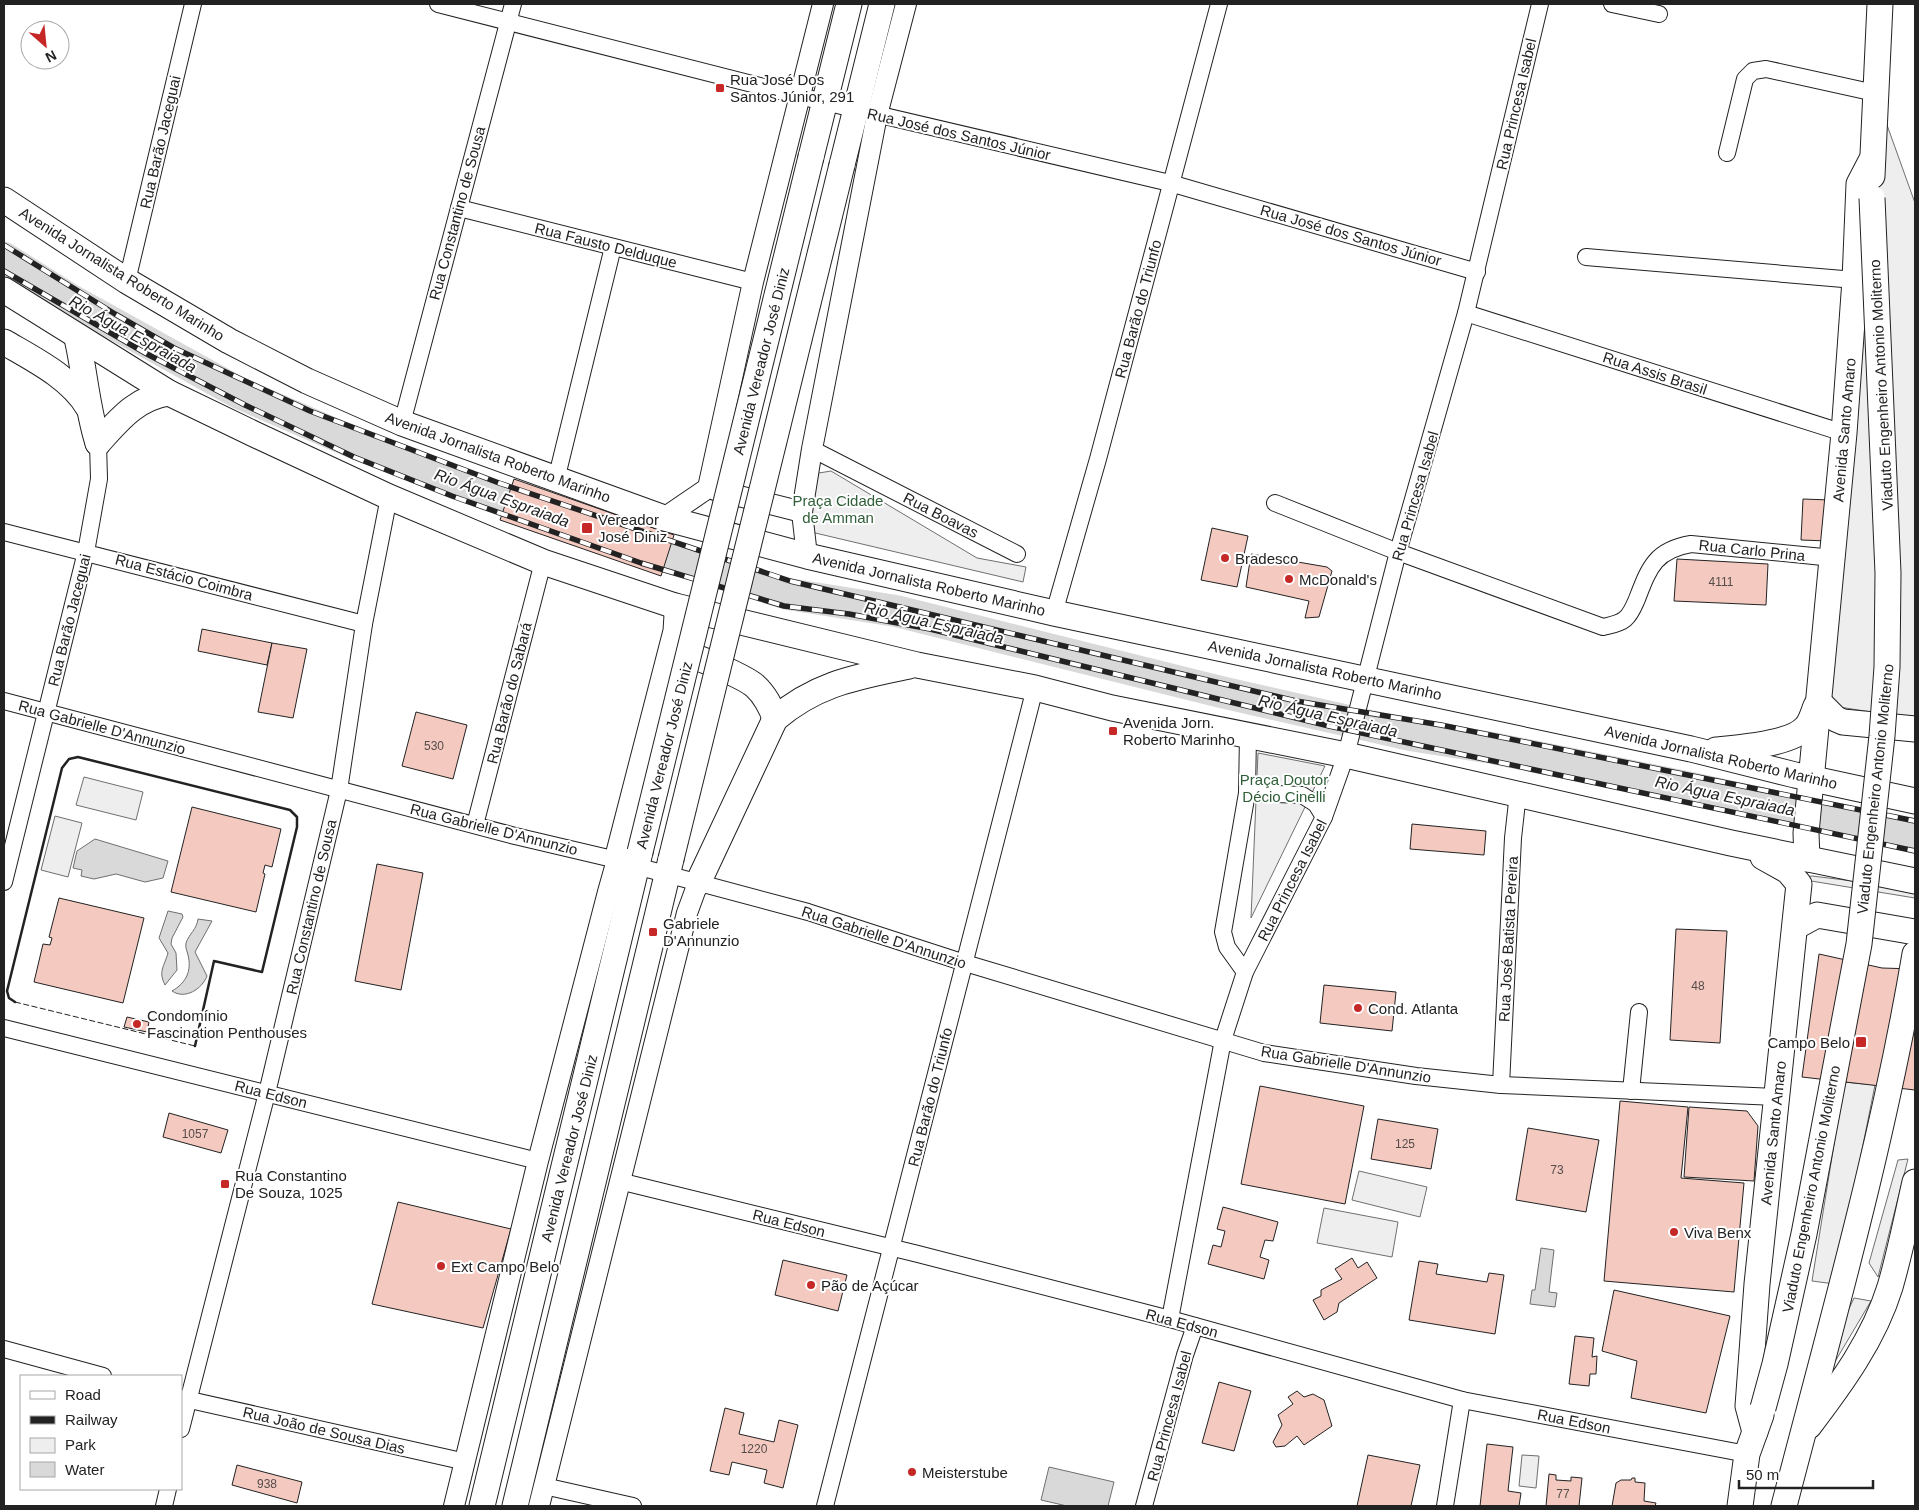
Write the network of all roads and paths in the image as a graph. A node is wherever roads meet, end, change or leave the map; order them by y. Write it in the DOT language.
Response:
graph roads {
  1 [pos="193,4"];
  2 [pos="438,4"];
  3 [pos="513,4"];
  4 [pos="823,4"];
  5 [pos="849,4"];
  6 [pos="882,4"];
  7 [pos="906,4"];
  8 [pos="1219,4"];
  9 [pos="1540,4"];
  10 [pos="1612,4"];
  11 [pos="1880,4"];
  12 [pos="1659,14"];
  13 [pos="508,21"];
  14 [pos="1875,93"];
  15 [pos="799,96"];
  16 [pos="825,103"];
  17 [pos="866,112"];
  18 [pos="1727,153"];
  19 [pos="1872,161"];
  20 [pos="1170,183"];
  21 [pos="4,200"];
  22 [pos="459,208"];
  23 [pos="613,247"];
  24 [pos="1586,257"];
  25 [pos="1476,272"];
  26 [pos="1855,280"];
  27 [pos="127,281"];
  28 [pos="753,282"];
  29 [pos="4,290"];
  30 [pos="1466,313"];
  31 [pos="77,338"];
  32 [pos="4,342"];
  33 [pos="169,393"];
  34 [pos="88,407"];
  35 [pos="402,423"];
  36 [pos="1844,433"];
  37 [pos="98,444"];
  38 [pos="812,449"];
  39 [pos="556,480"];
  40 [pos="708,488"];
  41 [pos="389,497"];
  42 [pos="1275,503"];
  43 [pos="802,512"];
  44 [pos="664,518"];
  45 [pos="4,532"];
  46 [pos="86,552"];
  47 [pos="1398,552"];
  48 [pos="1017,554"];
  49 [pos="806,556"];
  50 [pos="1834,558"];
  51 [pos="543,562"];
  52 [pos="674,606"];
  53 [pos="1054,614"];
  54 [pos="364,624"];
  55 [pos="668,661"];
  56 [pos="917,665"];
  57 [pos="1366,682"];
  58 [pos="1035,688"];
  59 [pos="4,701"];
  60 [pos="1819,702"];
  61 [pos="46,712"];
  62 [pos="775,719"];
  63 [pos="1915,729"];
  64 [pos="1248,735"];
  65 [pos="1700,751"];
  66 [pos="1347,753"];
  67 [pos="1810,789"];
  68 [pos="339,790"];
  69 [pos="1247,792"];
  70 [pos="1518,793"];
  71 [pos="1915,801"];
  72 [pos="1324,817"];
  73 [pos="475,825"];
  74 [pos="1731,843"];
  75 [pos="1807,858"];
  76 [pos="631,859"];
  77 [pos="670,867"];
  78 [pos="1915,881"];
  79 [pos="4,882"];
  80 [pos="698,883"];
  81 [pos="1795,927"];
  82 [pos="1915,932"];
  83 [pos="1915,954"];
  84 [pos="965,963"];
  85 [pos="1245,972"];
  86 [pos="1638,1012"];
  87 [pos="4,1028"];
  88 [pos="1223,1040"];
  89 [pos="1500,1085"];
  90 [pos="1631,1091"];
  91 [pos="267,1093"];
  92 [pos="1776,1097"];
  93 [pos="538,1161"];
  94 [pos="618,1181"];
  95 [pos="1915,1182"];
  96 [pos="1911,1219"];
  97 [pos="892,1248"];
  98 [pos="1170,1319"];
  99 [pos="1195,1326"];
  100 [pos="4,1349"];
  101 [pos="99,1375"];
  102 [pos="184,1399"];
  103 [pos="1462,1400"];
  104 [pos="1763,1408"];
  105 [pos="182,1418"];
  106 [pos="1802,1434"];
  107 [pos="1751,1443"];
  108 [pos="466,1462"];
  109 [pos="544,1486"];
  110 [pos="168,1490"];
  111 [pos="164,1506"];
  112 [pos="454,1506"];
  113 [pos="482,1506"];
  114 [pos="516,1506"];
  115 [pos="539,1506"];
  116 [pos="633,1506"];
  117 [pos="825,1506"];
  118 [pos="1144,1506"];
  119 [pos="1446,1506"];
  120 [pos="1740,1506"];
  121 [pos="1784,1506"];
  1 -- 27 [label="street, Rua Barão Jaceguai"];
  2 -- 13 [label="street, Rua José dos Santos Júnior"];
  3 -- 13 [label="street, Rua Constantino de Sousa"];
  4 -- 15 [label="street, Avenida Vereador José Diniz"];
  5 -- 16 [label="main road, Avenida Vereador José Diniz"];
  6 -- 17 [label="main road, Avenida Vereador José Diniz"];
  7 -- 17 [label="street, Avenida Vereador José Diniz"];
  8 -- 20 [label="street, Rua Barão do Triunfo"];
  9 -- 25 [label="street, Rua Princesa Isabel"];
  10 -- 12 [label="street"];
  11 -- 14 [label="main road, Avenida Santo Amaro"];
  13 -- 15 [label="street, Rua José dos Santos Júnior"];
  13 -- 22 [label="street, Rua Constantino de Sousa"];
  14 -- 18 [label="street"];
  14 -- 19 [label="main road, Avenida Santo Amaro"];
  15 -- 16 [label="street, Rua José dos Santos Júnior"];
  15 -- 28 [label="street, Avenida Vereador José Diniz"];
  16 -- 17 [label="street, Rua José dos Santos Júnior"];
  16 -- 76 [label="main road, Avenida Vereador José Diniz, bridge"];
  17 -- 20 [label="street, Rua José dos Santos Júnior"];
  17 -- 38 [label="street, Avenida Vereador José Diniz"];
  17 -- 77 [label="main road, Avenida Vereador José Diniz, bridge"];
  19 -- 26 [label="main road, Avenida Santo Amaro"];
  19 -- 104 [label="main road, Viaduto Engenheiro Antonio Moliterno, bridge"];
  20 -- 25 [label="street, Rua José dos Santos Júnior"];
  20 -- 53 [label="street, Rua Barão do Triunfo"];
  21 -- 27 [label="main road, Avenida Jornalista Roberto Marinho"];
  22 -- 23 [label="street, Rua Fausto Delduque"];
  22 -- 35 [label="street, Rua Constantino de Sousa"];
  23 -- 28 [label="street, Rua Fausto Delduque"];
  23 -- 39 [label="street"];
  24 -- 26 [label="street"];
  25 -- 30 [label="street, Rua Princesa Isabel"];
  26 -- 36 [label="main road, Avenida Santo Amaro"];
  27 -- 35 [label="main road, Avenida Jornalista Roberto Marinho"];
  28 -- 40 [label="street, Avenida Vereador José Diniz"];
  29 -- 31 [label="main road"];
  30 -- 36 [label="street, Rua Assis Brasil"];
  30 -- 47 [label="street, Rua Princesa Isabel"];
  31 -- 33 [label="main road"];
  31 -- 34 [label="main road"];
  32 -- 34 [label="main road"];
  33 -- 37 [label="main road"];
  33 -- 41 [label="main road"];
  34 -- 37 [label="main road"];
  35 -- 39 [label="main road, Avenida Jornalista Roberto Marinho"];
  36 -- 50 [label="main road, Avenida Santo Amaro"];
  37 -- 46 [label="street, Rua Barão Jaceguai"];
  38 -- 43 [label="street, Avenida Vereador José Diniz"];
  38 -- 48 [label="street, Rua Boavas"];
  39 -- 44 [label="main road, Avenida Jornalista Roberto Marinho"];
  40 -- 43 [label="street"];
  40 -- 44 [label="street"];
  41 -- 51 [label="main road"];
  41 -- 54 [label="street, Rua Constantino de Sousa"];
  42 -- 47 [label="street"];
  43 -- 49 [label="street, Avenida Vereador José Diniz"];
  44 -- 49 [label="main road, Avenida Jornalista Roberto Marinho"];
  45 -- 46 [label="street, Rua Estácio Coimbra"];
  46 -- 54 [label="street, Rua Estácio Coimbra"];
  46 -- 61 [label="street, Rua Barão Jaceguai"];
  47 -- 50 [label="street, Rua Carlo Prina"];
  47 -- 57 [label="street, Rua Princesa Isabel"];
  49 -- 53 [label="main road, Avenida Jornalista Roberto Marinho"];
  50 -- 60 [label="main road, Avenida Santo Amaro"];
  51 -- 52 [label="main road"];
  51 -- 73 [label="street, Rua Barão do Sabará"];
  52 -- 55 [label="main road"];
  52 -- 56 [label="main road"];
  53 -- 57 [label="main road, Avenida Jornalista Roberto Marinho"];
  54 -- 68 [label="street, Rua Constantino de Sousa"];
  55 -- 62 [label="main road"];
  55 -- 76 [label="main road"];
  56 -- 58 [label="main road"];
  56 -- 62 [label="main road"];
  57 -- 65 [label="main road, Avenida Jornalista Roberto Marinho"];
  57 -- 66 [label="street, Rua Princesa Isabel"];
  58 -- 64 [label="main road"];
  58 -- 84 [label="street, Rua Barão do Triunfo"];
  59 -- 61 [label="street, Rua Gabrielle D'Annunzio"];
  60 -- 63 [label="main road"];
  60 -- 65 [label="main road"];
  60 -- 67 [label="main road, Avenida Santo Amaro"];
  61 -- 68 [label="street, Rua Gabrielle D'Annunzio"];
  61 -- 79 [label="street, Rua Barão Jaceguai"];
  62 -- 80 [label="main road"];
  64 -- 66 [label="main road"];
  64 -- 69 [label="street"];
  65 -- 67 [label="main road, Avenida Jornalista Roberto Marinho"];
  66 -- 70 [label="main road"];
  66 -- 72 [label="street, Rua Princesa Isabel"];
  67 -- 71 [label="main road, Avenida Jornalista Roberto Marinho"];
  67 -- 75 [label="main road, Avenida Santo Amaro"];
  68 -- 73 [label="street, Rua Gabrielle D'Annunzio"];
  68 -- 91 [label="street, Rua Constantino de Sousa"];
  69 -- 72 [label="street"];
  69 -- 85 [label="street"];
  70 -- 74 [label="main road"];
  70 -- 89 [label="street, Rua José Batista Pereira"];
  72 -- 85 [label="street, Rua Princesa Isabel"];
  73 -- 76 [label="street, Rua Gabrielle D'Annunzio"];
  74 -- 75 [label="main road"];
  74 -- 81 [label="main road, Avenida Santo Amaro"];
  75 -- 78 [label="main road"];
  76 -- 77 [label="street, Rua Gabrielle D'Annunzio"];
  76 -- 93 [label="street, Avenida Vereador José Diniz"];
  76 -- 113 [label="main road, Avenida Vereador José Diniz"];
  77 -- 80 [label="street, Rua Gabrielle D'Annunzio"];
  77 -- 114 [label="main road, Avenida Vereador José Diniz"];
  80 -- 84 [label="street, Rua Gabrielle D'Annunzio"];
  80 -- 94 [label="street"];
  81 -- 82 [label="main road"];
  81 -- 92 [label="main road, Avenida Santo Amaro"];
  83 -- 106 [label="main road"];
  84 -- 88 [label="street, Rua Gabrielle D'Annunzio"];
  84 -- 97 [label="street, Rua Barão do Triunfo"];
  85 -- 88 [label="street, Rua Princesa Isabel"];
  86 -- 90 [label="street"];
  87 -- 91 [label="street, Rua Edson"];
  88 -- 89 [label="street, Rua Gabrielle D'Annunzio"];
  88 -- 98 [label="street, Rua Princesa Isabel"];
  89 -- 90 [label="street, Rua Gabrielle D'Annunzio"];
  90 -- 92 [label="street, Rua Gabrielle D'Annunzio"];
  91 -- 93 [label="street, Rua Edson"];
  91 -- 102 [label="street, Rua Constantino de Sousa"];
  92 -- 107 [label="main road, Avenida Santo Amaro"];
  93 -- 108 [label="street, Avenida Vereador José Diniz"];
  94 -- 97 [label="street, Rua Edson"];
  94 -- 109 [label="street"];
  95 -- 96 [label="main road"];
  96 -- 106 [label="main road"];
  97 -- 98 [label="street, Rua Edson"];
  97 -- 117 [label="street, Rua Barão do Triunfo"];
  98 -- 99 [label="street, Rua Edson"];
  99 -- 103 [label="street, Rua Edson"];
  99 -- 118 [label="street, Rua Princesa Isabel"];
  100 -- 101 [label="street"];
  102 -- 105 [label="street, Rua Constantino de Sousa"];
  102 -- 108 [label="street, Rua João de Sousa Dias"];
  103 -- 107 [label="street, Rua Edson"];
  103 -- 119 [label="street"];
  104 -- 107 [label="main road, Avenida Santo Amaro"];
  106 -- 121 [label="main road"];
  107 -- 120 [label="main road, Avenida Santo Amaro"];
  108 -- 112 [label="street, Avenida Vereador José Diniz"];
  109 -- 115 [label="street"];
  109 -- 116 [label="street"];
  110 -- 111 [label="street"];
}
